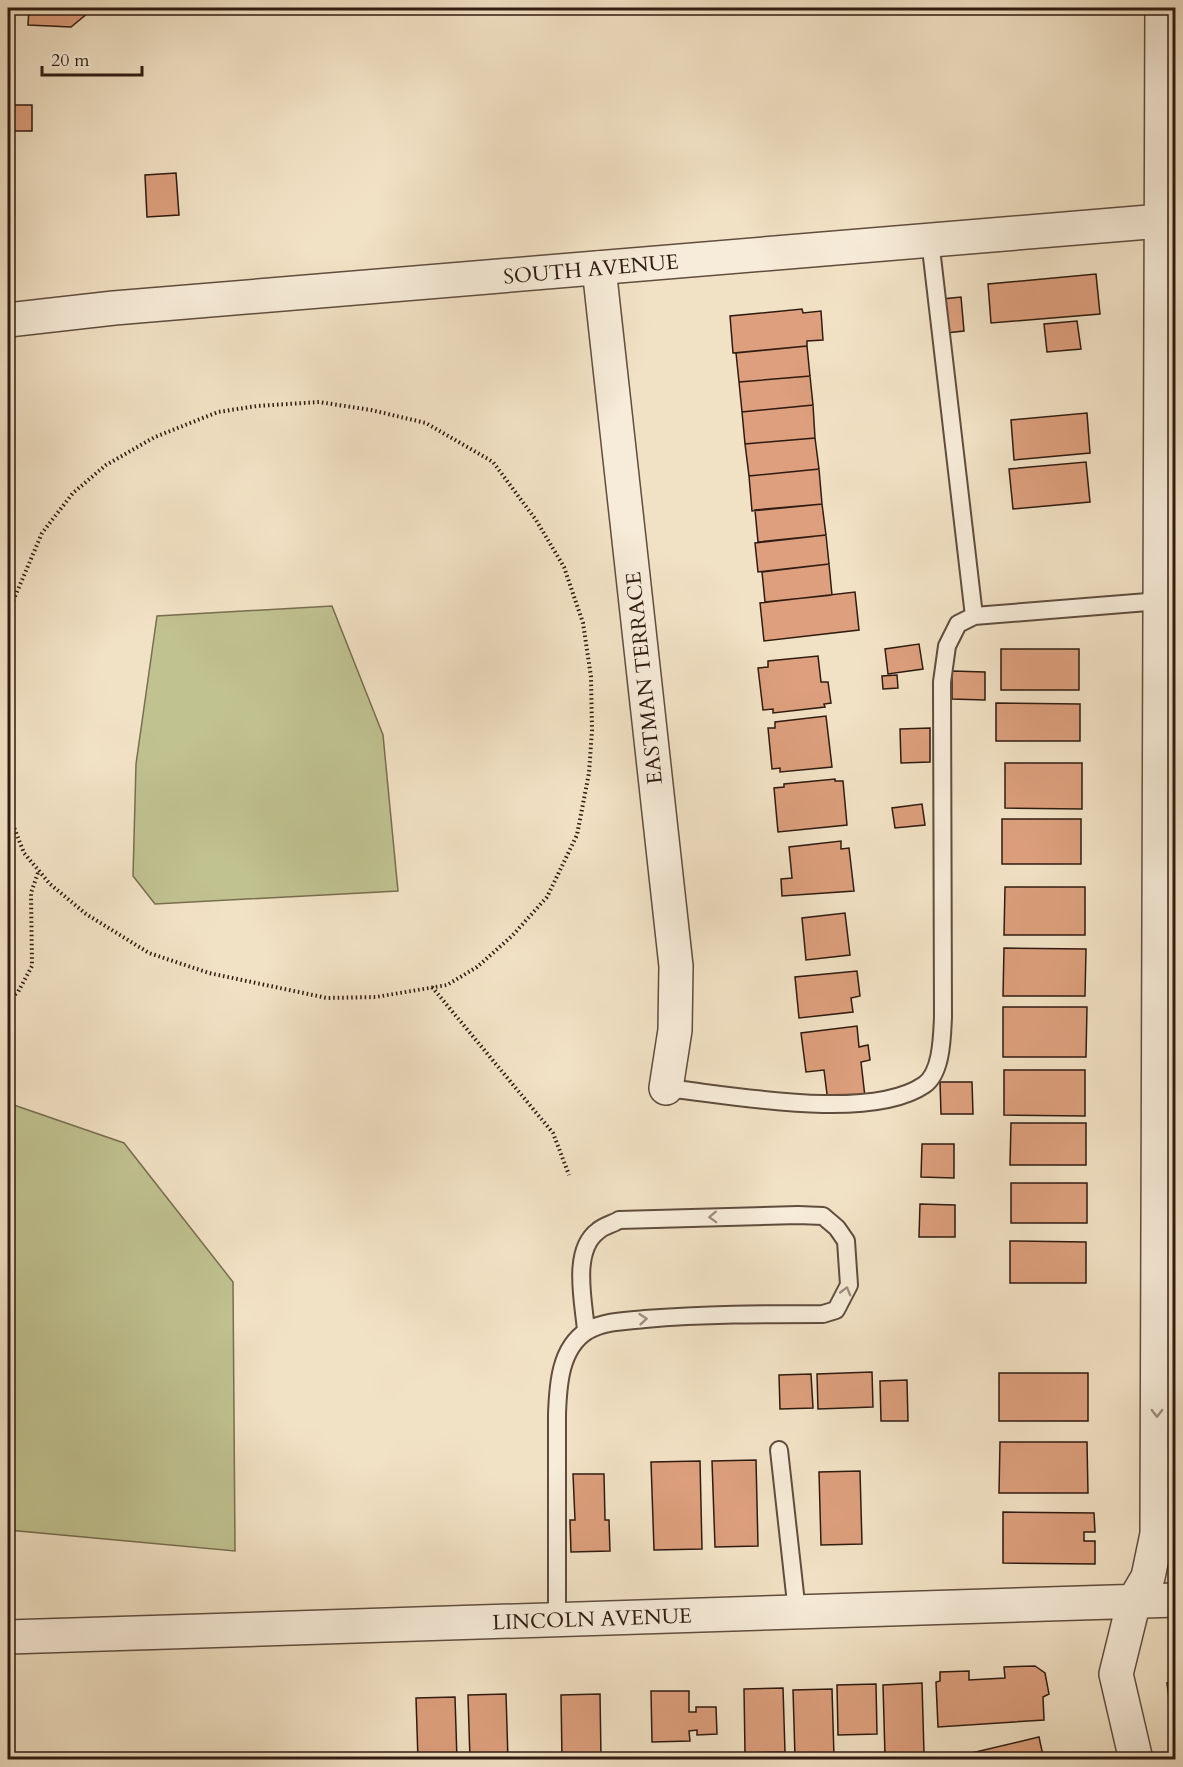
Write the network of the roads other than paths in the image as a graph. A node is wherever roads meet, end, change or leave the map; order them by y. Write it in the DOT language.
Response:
graph roads {
  1 [pos="1162,8"];
  2 [pos="1168,222"];
  3 [pos="930,240"];
  4 [pos="599,268"];
  5 [pos="8,320"];
  6 [pos="1160,601"];
  7 [pos="974,616"];
  8 [pos="666,1088"];
  9 [pos="586,1331"];
  10 [pos="779,1450"];
  11 [pos="1176,1600"];
  12 [pos="1134,1602"];
  13 [pos="797,1612"];
  14 [pos="557,1620"];
  15 [pos="8,1637"];
  16 [pos="1136,1760"];
  1 -- 2 [label="street"];
  2 -- 3 [label="street, SOUTH AVENUE"];
  2 -- 6 [label="street"];
  3 -- 4 [label="street, SOUTH AVENUE"];
  3 -- 7 [label="lane"];
  4 -- 5 [label="street, SOUTH AVENUE"];
  4 -- 8 [label="street, EASTMAN TERRACE"];
  6 -- 7 [label="lane"];
  6 -- 12 [label="street, one-way"];
  7 -- 8 [label="lane"];
  9 -- 9 [label="lane, one-way"];
  9 -- 14 [label="lane"];
  10 -- 13 [label="lane"];
  11 -- 12 [label="street, LINCOLN AVENUE"];
  12 -- 13 [label="street, LINCOLN AVENUE"];
  12 -- 16 [label="street"];
  13 -- 14 [label="street, LINCOLN AVENUE"];
  14 -- 15 [label="street, LINCOLN AVENUE"];
}
